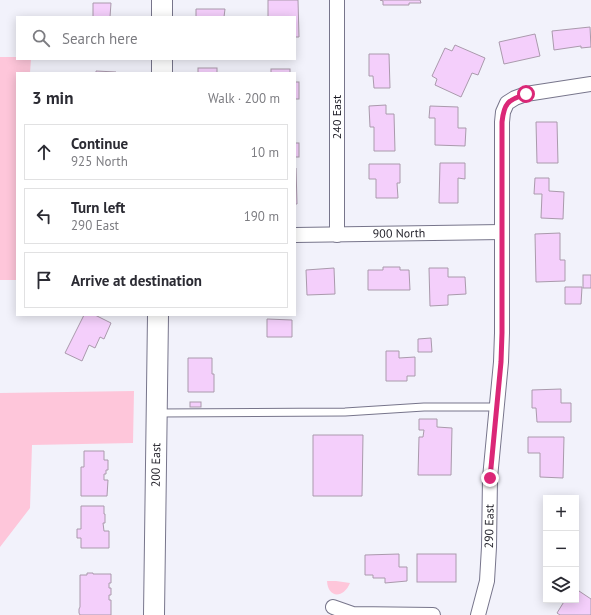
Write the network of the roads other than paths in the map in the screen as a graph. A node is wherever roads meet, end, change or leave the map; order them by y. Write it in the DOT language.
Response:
graph roads {
  1 [pos="162,0"];
  2 [pos="336,0"];
  3 [pos="162,16"];
  4 [pos="162,60"];
  5 [pos="162,72"];
  6 [pos="591,84"];
  7 [pos="502,232"];
  8 [pos="296,235"];
  9 [pos="336,235"];
  10 [pos="158,316"];
  11 [pos="497,407"];
  12 [pos="156,413"];
  13 [pos="333,607"];
  14 [pos="154,615"];
  15 [pos="433,615"];
  16 [pos="478,615"];
  1 -- 3 [label="street"];
  2 -- 9 [label="street, 240 East"];
  4 -- 5 [label="street"];
  6 -- 7 [label="street, 290 East"];
  7 -- 9 [label="street, 900 North"];
  7 -- 11 [label="street, 290 East"];
  8 -- 9 [label="street, 900 North"];
  10 -- 12 [label="street, 200 East"];
  11 -- 12 [label="lane"];
  11 -- 16 [label="street, 290 East"];
  12 -- 14 [label="street, 200 East"];
  13 -- 15 [label="street"];
}
